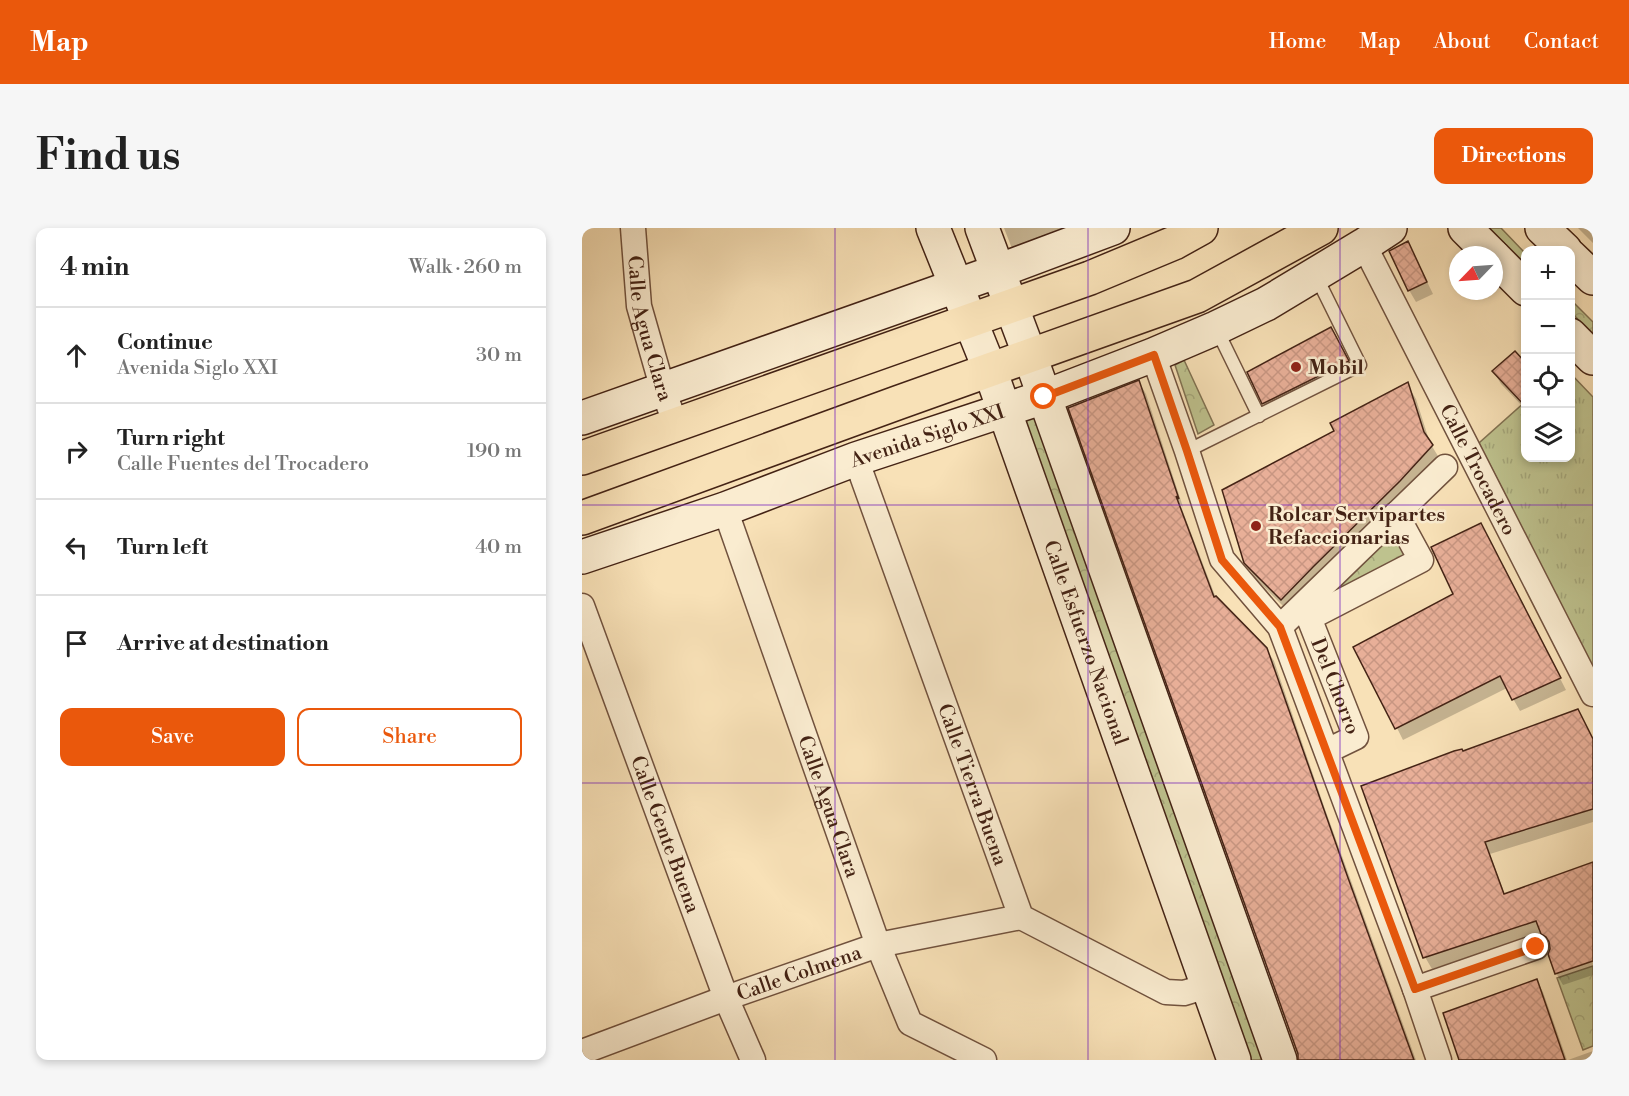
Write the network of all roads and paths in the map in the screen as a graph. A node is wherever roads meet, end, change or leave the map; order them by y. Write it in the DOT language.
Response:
graph roads {
  1 [pos="633,228"];
  2 [pos="933,228"];
  3 [pos="982,228"];
  4 [pos="1113,228"];
  5 [pos="1201,228"];
  6 [pos="1321,228"];
  7 [pos="1465,228"];
  8 [pos="1542,228"];
  9 [pos="1377,237"];
  10 [pos="1483,246"];
  11 [pos="1580,259"];
  12 [pos="1503,266"];
  13 [pos="998,271"];
  14 [pos="1316,275"];
  15 [pos="1521,284"];
  16 [pos="957,286"];
  17 [pos="1010,306"];
  18 [pos="970,320"];
  19 [pos="1216,328"];
  20 [pos="1575,340"];
  21 [pos="1154,355"];
  22 [pos="1030,356"];
  23 [pos="1593,358"];
  24 [pos="990,370"];
  25 [pos="663,390"];
  26 [pos="1044,397"];
  27 [pos="1004,411"];
  28 [pos="1259,416"];
  29 [pos="582,418"];
  30 [pos="676,425"];
  31 [pos="1187,451"];
  32 [pos="582,458"];
  33 [pos="856,459"];
  34 [pos="1445,467"];
  35 [pos="725,509"];
  36 [pos="1396,514"];
  37 [pos="582,518"];
  38 [pos="582,557"];
  39 [pos="582,606"];
  40 [pos="1306,612"];
  41 [pos="1280,627"];
  42 [pos="1593,694"];
  43 [pos="1327,751"];
  44 [pos="1021,916"];
  45 [pos="878,945"];
  46 [pos="1536,947"];
  47 [pos="1207,986"];
  48 [pos="1415,989"];
  49 [pos="726,998"];
  50 [pos="583,1048"];
  51 [pos="753,1060"];
  52 [pos="984,1060"];
  53 [pos="1234,1060"];
  54 [pos="1280,1060"];
  55 [pos="1439,1060"];
  1 -- 25 [label="street, Calle Agua Clara"];
  2 -- 16 [label="street, Calle Esfuerzo Nacional"];
  3 -- 13 [label="street"];
  4 -- 13 [label="street"];
  5 -- 17 [label="highway"];
  6 -- 22 [label="highway, Avenida Siglo XXI"];
  7 -- 10 [label="street"];
  8 -- 11 [label="street"];
  9 -- 14 [label="street, Avenida Siglo XXI"];
  9 -- 42 [label="street, Calle Trocadero"];
  12 -- 15 [label="street"];
  13 -- 16 [label="street"];
  13 -- 17 [label="street"];
  14 -- 19 [label="street, Avenida Siglo XXI"];
  14 -- 28 [label="lane"];
  16 -- 18 [label="street, Calle Esfuerzo Nacional"];
  16 -- 25 [label="street"];
  17 -- 18 [label="highway"];
  17 -- 22 [label="street"];
  18 -- 24 [label="street, Calle Esfuerzo Nacional"];
  18 -- 30 [label="highway"];
  19 -- 21 [label="street, Avenida Siglo XXI"];
  19 -- 28 [label="lane"];
  20 -- 23 [label="street"];
  21 -- 26 [label="street, Avenida Siglo XXI"];
  21 -- 31 [label="street"];
  22 -- 24 [label="highway, Avenida Siglo XXI"];
  22 -- 26 [label="street"];
  24 -- 27 [label="street, Calle Esfuerzo Nacional"];
  24 -- 37 [label="highway, Avenida Siglo XXI"];
  25 -- 29 [label="street"];
  25 -- 30 [label="street, Calle Agua Clara"];
  26 -- 27 [label="street, Avenida Siglo XXI"];
  26 -- 54 [label="street"];
  27 -- 33 [label="street, Avenida Siglo XXI"];
  27 -- 47 [label="street, Calle Esfuerzo Nacional"];
  28 -- 31 [label="lane"];
  30 -- 32 [label="highway"];
  31 -- 41 [label="street"];
  33 -- 35 [label="street, Avenida Siglo XXI"];
  33 -- 44 [label="street, Calle Tierra Buena"];
  34 -- 36 [label="street"];
  35 -- 38 [label="street, Avenida Siglo XXI"];
  35 -- 45 [label="street, Calle Agua Clara"];
  36 -- 40 [label="street"];
  36 -- 40 [label="street"];
  39 -- 49 [label="street, Calle Gente Buena"];
  40 -- 41 [label="street"];
  40 -- 43 [label="street, Del Chorro"];
  41 -- 43 [label="street"];
  43 -- 48 [label="street"];
  44 -- 45 [label="street, Calle Colmena"];
  44 -- 47 [label="street"];
  45 -- 49 [label="street, Calle Colmena"];
  45 -- 52 [label="street, Calle Agua Clara"];
  46 -- 48 [label="street"];
  47 -- 53 [label="street, Calle Esfuerzo Nacional"];
  48 -- 55 [label="street"];
  49 -- 50 [label="street, Calle Colmena"];
  49 -- 51 [label="street, Calle Gente Buena"];
}
